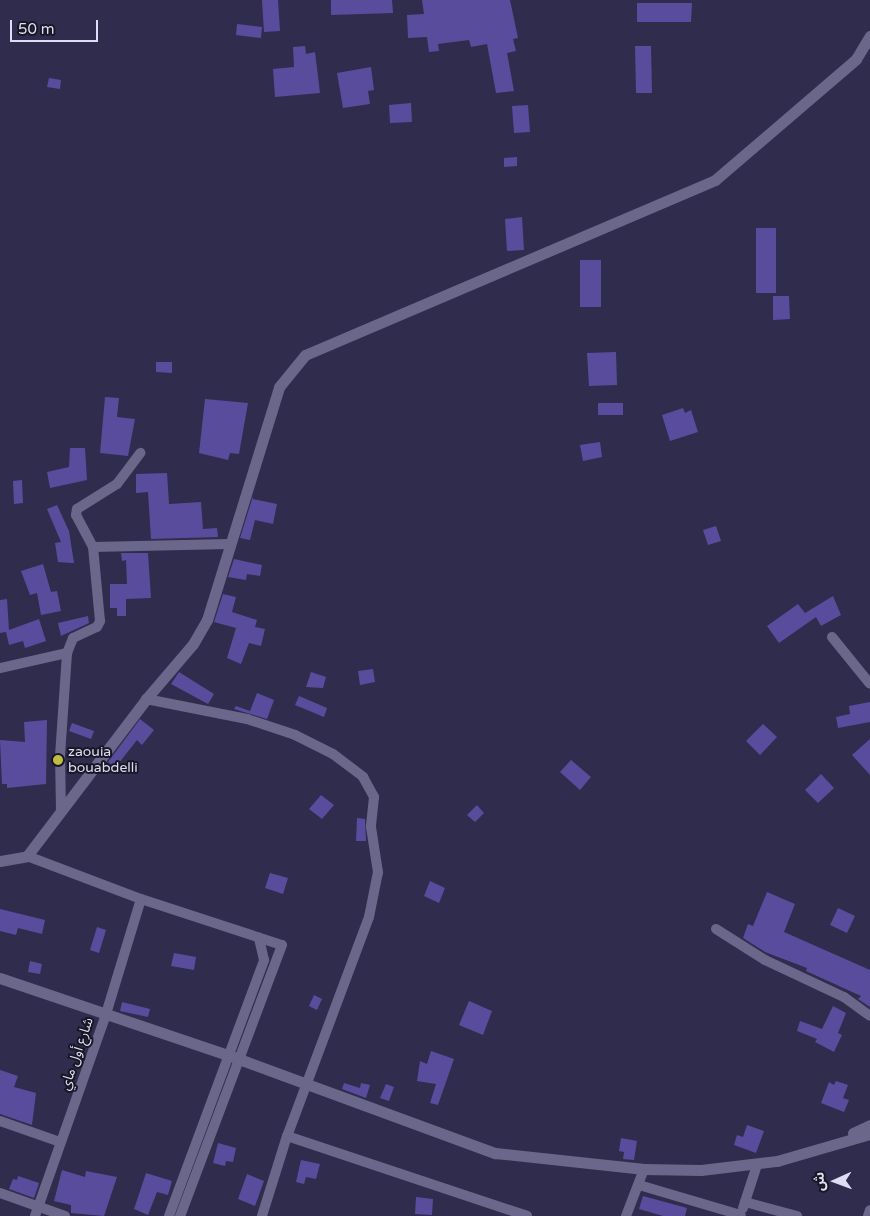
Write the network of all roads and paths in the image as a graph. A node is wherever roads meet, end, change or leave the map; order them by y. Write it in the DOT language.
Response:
graph roads {
  1 [pos="870,36"];
  2 [pos="140,453"];
  3 [pos="229,544"];
  4 [pos="93,547"];
  5 [pos="832,637"];
  6 [pos="67,653"];
  7 [pos="0,668"];
  8 [pos="870,684"];
  9 [pos="146,699"];
  10 [pos="61,811"];
  11 [pos="27,856"];
  12 [pos="0,861"];
  13 [pos="141,899"];
  14 [pos="716,929"];
  15 [pos="259,938"];
  16 [pos="0,978"];
  17 [pos="106,1014"];
  18 [pos="870,1016"];
  19 [pos="234,1057"];
  20 [pos="305,1084"];
  21 [pos="0,1120"];
  22 [pos="870,1125"];
  23 [pos="870,1134"];
  24 [pos="287,1136"];
  25 [pos="60,1142"];
  26 [pos="837,1143"];
  27 [pos="757,1165"];
  28 [pos="644,1169"];
  29 [pos="639,1185"];
  30 [pos="0,1193"];
  31 [pos="745,1202"];
  32 [pos="870,1210"];
  33 [pos="37,1211"];
  34 [pos="65,1216"];
  35 [pos="169,1216"];
  36 [pos="180,1216"];
  37 [pos="262,1216"];
  38 [pos="527,1216"];
  39 [pos="626,1216"];
  40 [pos="741,1216"];
  41 [pos="797,1216"];
  42 [pos="868,1216"];
  1 -- 3 [label="street"];
  2 -- 4 [label="street"];
  3 -- 4 [label="street"];
  3 -- 9 [label="street"];
  4 -- 6 [label="street"];
  5 -- 8 [label="street"];
  6 -- 7 [label="street"];
  6 -- 10 [label="street"];
  9 -- 10 [label="street"];
  9 -- 20 [label="street"];
  10 -- 11 [label="street"];
  11 -- 12 [label="street"];
  11 -- 13 [label="street"];
  13 -- 15 [label="street"];
  13 -- 17 [label="street, شارع أول ماي"];
  14 -- 18 [label="street"];
  15 -- 19 [label="street"];
  15 -- 19 [label="street"];
  16 -- 17 [label="street"];
  17 -- 19 [label="street"];
  17 -- 25 [label="street, شارع أول ماي"];
  19 -- 20 [label="street"];
  19 -- 35 [label="street"];
  19 -- 36 [label="street"];
  20 -- 24 [label="street"];
  20 -- 28 [label="street"];
  21 -- 25 [label="street"];
  22 -- 26 [label="street"];
  23 -- 26 [label="street"];
  24 -- 37 [label="street"];
  24 -- 38 [label="street"];
  25 -- 33 [label="street, شارع أول ماي"];
  26 -- 27 [label="street"];
  27 -- 28 [label="street"];
  27 -- 31 [label="street"];
  28 -- 29 [label="street"];
  29 -- 39 [label="street"];
  29 -- 40 [label="street"];
  30 -- 33 [label="street"];
  31 -- 40 [label="street"];
  31 -- 41 [label="street"];
  32 -- 42 [label="street"];
  33 -- 34 [label="street"];
}
